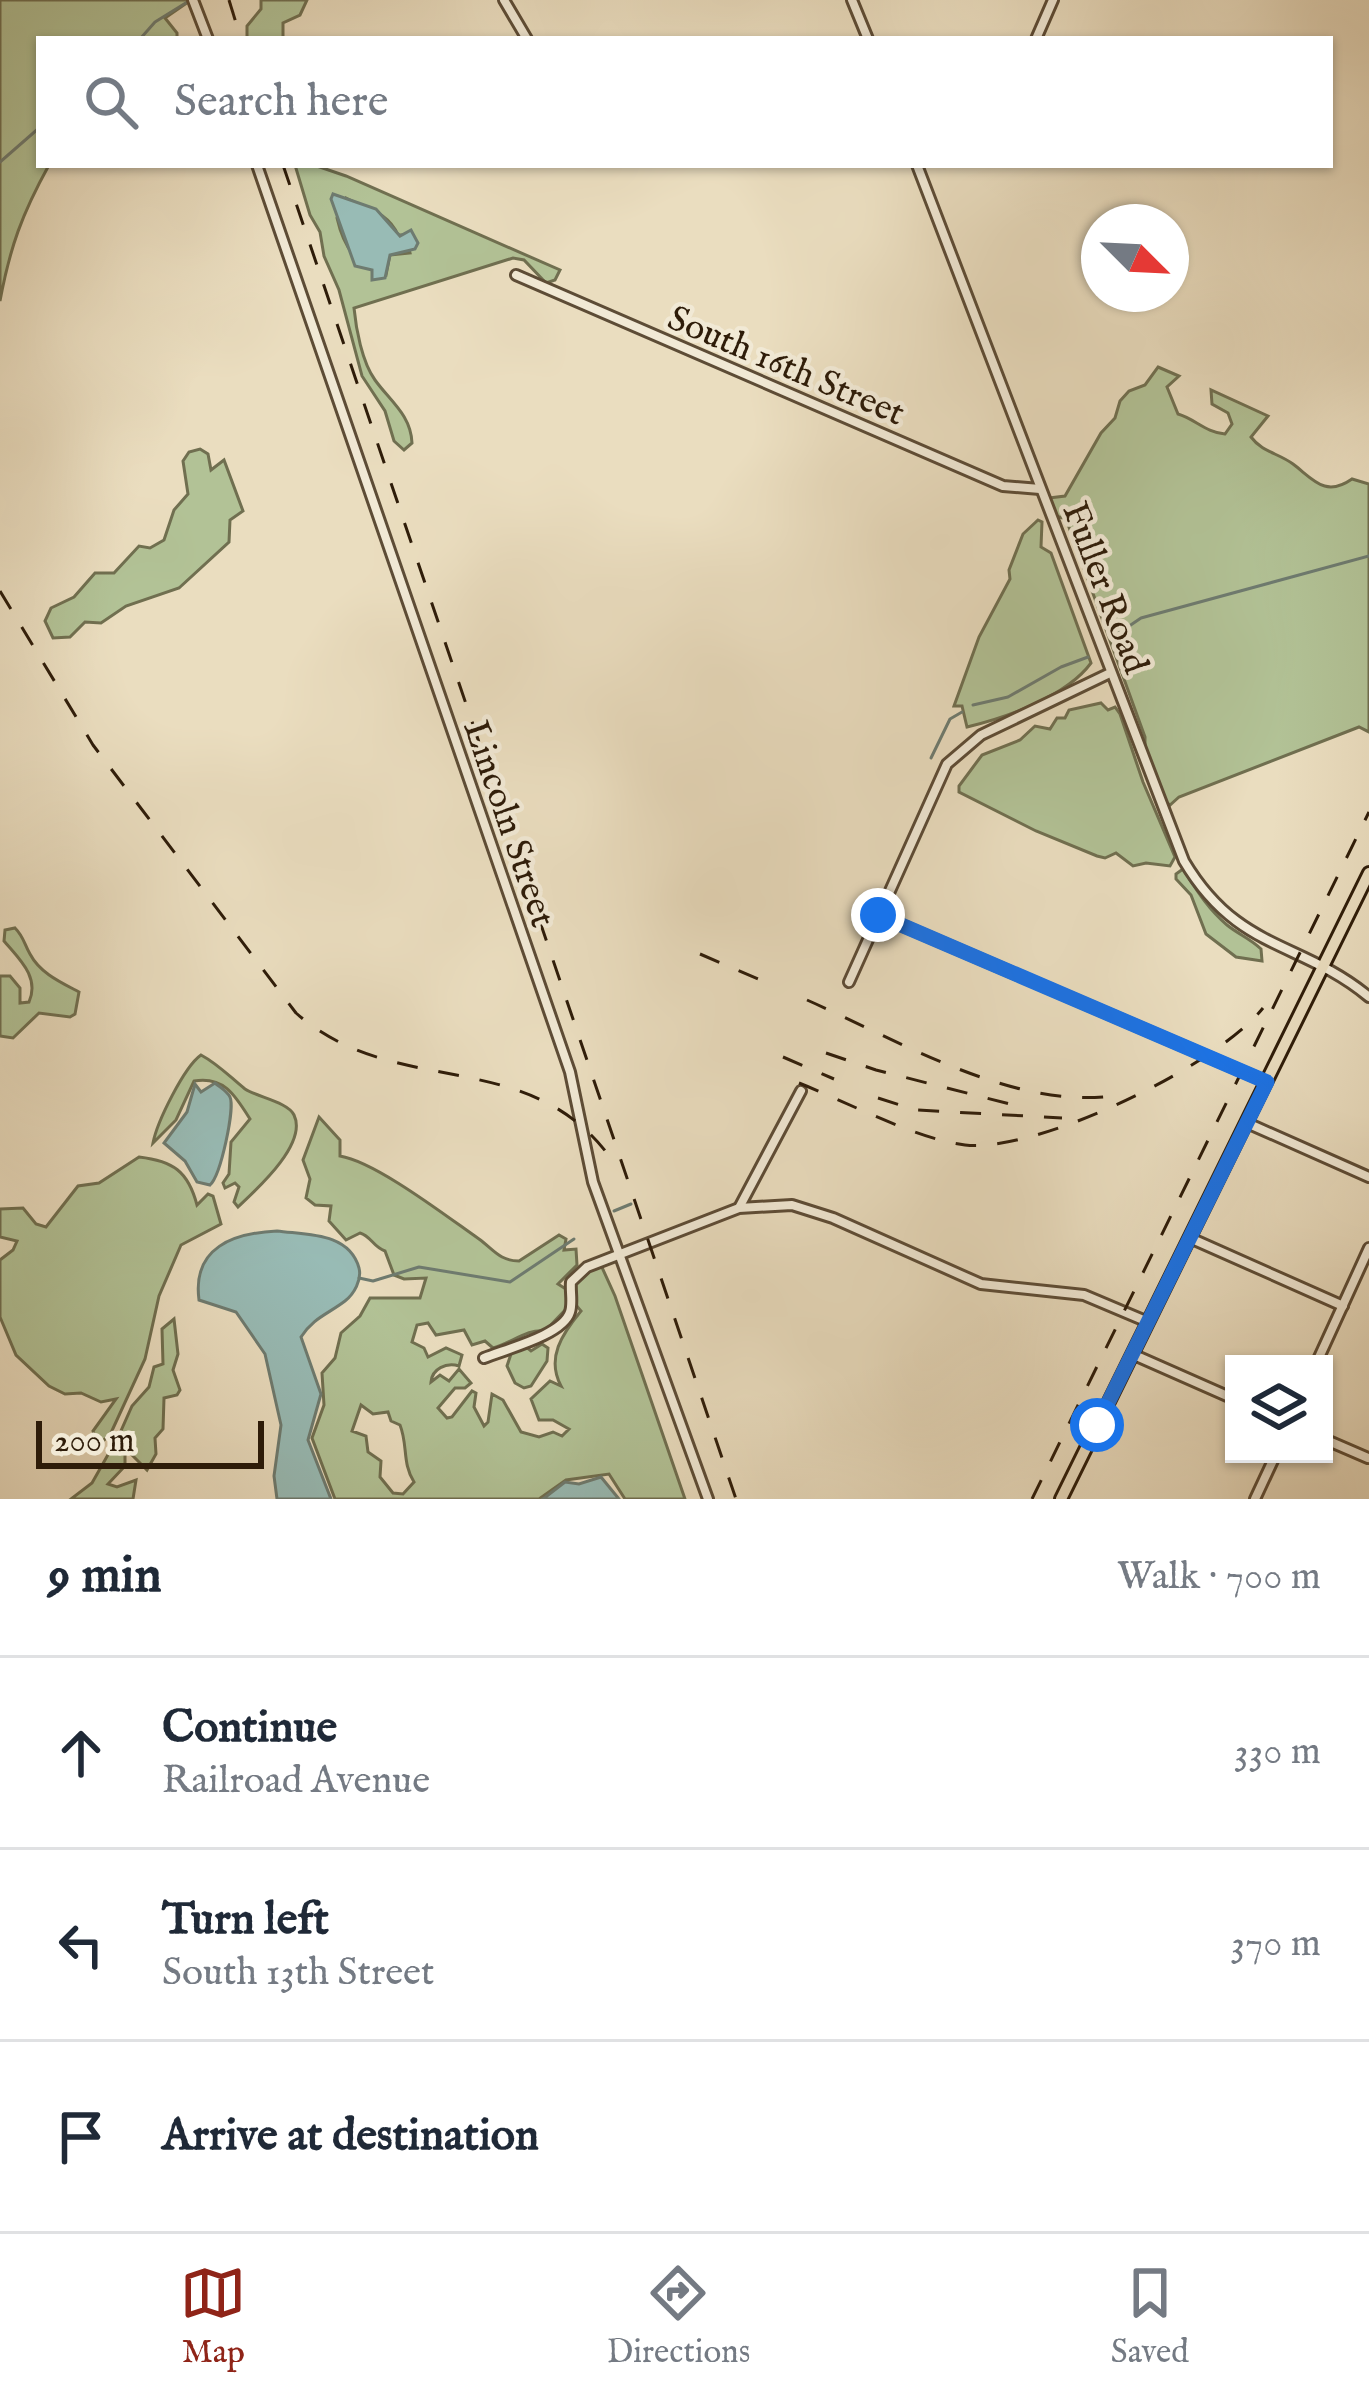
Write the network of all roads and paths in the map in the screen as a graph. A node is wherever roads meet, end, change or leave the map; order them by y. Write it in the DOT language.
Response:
graph roads {
  1 [pos="504,0"];
  2 [pos="852,0"];
  3 [pos="1054,0"];
  4 [pos="195,4"];
  5 [pos="207,36"];
  6 [pos="525,36"];
  7 [pos="867,36"];
  8 [pos="1037,36"];
  9 [pos="258,168"];
  10 [pos="918,168"];
  11 [pos="516,275"];
  12 [pos="1040,488"];
  13 [pos="1110,673"];
  14 [pos="1369,873"];
  15 [pos="878,915"];
  16 [pos="1321,969"];
  17 [pos="849,982"];
  18 [pos="1369,997"];
  19 [pos="1267,1082"];
  20 [pos="801,1091"];
  21 [pos="1247,1123"];
  22 [pos="1369,1177"];
  23 [pos="740,1208"];
  24 [pos="1190,1238"];
  25 [pos="1369,1248"];
  26 [pos="621,1253"];
  27 [pos="1343,1306"];
  28 [pos="1148,1322"];
  29 [pos="1132,1354"];
  30 [pos="1320,1355"];
  31 [pos="484,1358"];
  32 [pos="1225,1396"];
  33 [pos="1333,1443"];
  34 [pos="1368,1458"];
  35 [pos="1272,1463"];
  36 [pos="1064,1498"];
  37 [pos="708,1499"];
  38 [pos="1255,1499"];
  1 -- 6 [label="street"];
  2 -- 7 [label="street"];
  3 -- 8 [label="street"];
  4 -- 5 [label="street"];
  9 -- 26 [label="street, Lincoln Street"];
  10 -- 12 [label="street, Fuller Road"];
  11 -- 12 [label="street, South 16th Street"];
  12 -- 13 [label="street, Fuller Road"];
  13 -- 15 [label="street"];
  13 -- 16 [label="street, Fuller Road"];
  14 -- 16 [label="main road"];
  15 -- 17 [label="street"];
  15 -- 19 [label="street"];
  16 -- 18 [label="street, Fuller Road"];
  16 -- 19 [label="main road"];
  19 -- 21 [label="main road"];
  20 -- 23 [label="street"];
  21 -- 22 [label="street"];
  21 -- 24 [label="main road"];
  23 -- 26 [label="street"];
  23 -- 28 [label="street"];
  24 -- 27 [label="street"];
  24 -- 28 [label="main road"];
  25 -- 27 [label="street"];
  26 -- 31 [label="street"];
  26 -- 37 [label="street, Lincoln Street"];
  27 -- 30 [label="street"];
  28 -- 29 [label="main road"];
  29 -- 32 [label="street"];
  29 -- 36 [label="main road"];
  33 -- 34 [label="street"];
  35 -- 38 [label="street"];
}
